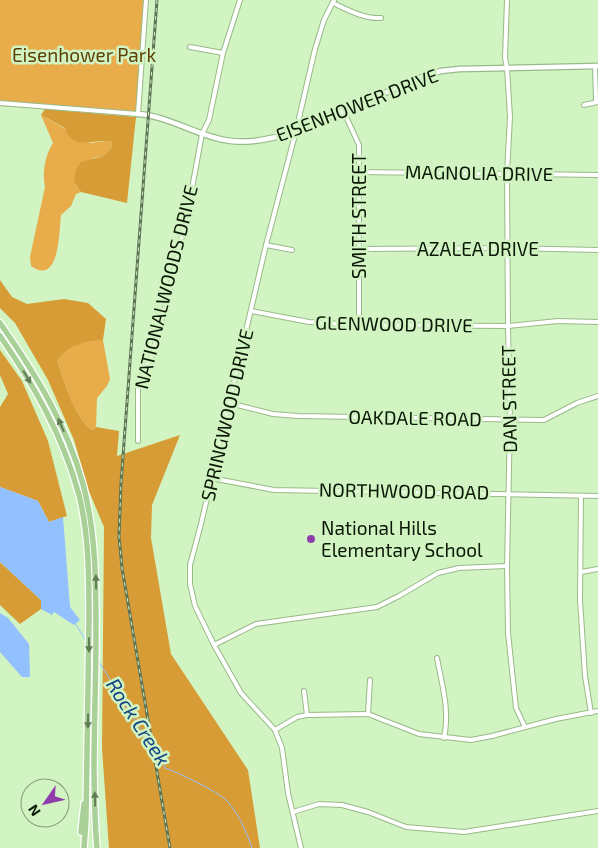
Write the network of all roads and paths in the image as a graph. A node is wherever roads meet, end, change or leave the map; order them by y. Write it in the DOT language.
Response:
graph roads {
  1 [pos="146,0"];
  2 [pos="240,0"];
  3 [pos="507,0"];
  4 [pos="334,1"];
  5 [pos="381,18"];
  6 [pos="190,46"];
  7 [pos="223,53"];
  8 [pos="597,66"];
  9 [pos="508,68"];
  10 [pos="597,101"];
  11 [pos="0,103"];
  12 [pos="584,105"];
  13 [pos="343,110"];
  14 [pos="138,114"];
  15 [pos="296,131"];
  16 [pos="202,134"];
  17 [pos="359,172"];
  18 [pos="507,173"];
  19 [pos="598,175"];
  20 [pos="266,245"];
  21 [pos="507,248"];
  22 [pos="358,249"];
  23 [pos="292,250"];
  24 [pos="598,250"];
  25 [pos="251,311"];
  26 [pos="598,322"];
  27 [pos="0,323"];
  28 [pos="359,325"];
  29 [pos="508,326"];
  30 [pos="0,336"];
  31 [pos="598,396"];
  32 [pos="229,403"];
  33 [pos="510,420"];
  34 [pos="138,441"];
  35 [pos="211,478"];
  36 [pos="508,493"];
  37 [pos="581,496"];
  38 [pos="598,496"];
  39 [pos="507,566"];
  40 [pos="598,569"];
  41 [pos="581,572"];
  42 [pos="214,645"];
  43 [pos="437,658"];
  44 [pos="370,680"];
  45 [pos="304,691"];
  46 [pos="598,711"];
  47 [pos="591,713"];
  48 [pos="368,714"];
  49 [pos="307,715"];
  50 [pos="525,727"];
  51 [pos="275,730"];
  52 [pos="444,738"];
  53 [pos="86,790"];
  54 [pos="598,811"];
  55 [pos="293,812"];
  56 [pos="80,848"];
  57 [pos="84,848"];
  58 [pos="97,848"];
  59 [pos="301,848"];
  1 -- 14 [label="street"];
  2 -- 7 [label="street, NATIONALWOODS DRIVE"];
  3 -- 9 [label="street, DAN STREET"];
  4 -- 5 [label="street"];
  4 -- 15 [label="street, SPRINGWOOD DRIVE"];
  6 -- 7 [label="street"];
  7 -- 16 [label="street, NATIONALWOODS DRIVE"];
  8 -- 9 [label="street, EISENHOWER DRIVE"];
  8 -- 10 [label="street"];
  9 -- 13 [label="street, EISENHOWER DRIVE"];
  9 -- 18 [label="street, DAN STREET"];
  10 -- 12 [label="street"];
  11 -- 14 [label="street, EISENHOWER DRIVE"];
  13 -- 15 [label="street, EISENHOWER DRIVE"];
  13 -- 17 [label="street, SMITH STREET"];
  14 -- 16 [label="street, EISENHOWER DRIVE"];
  15 -- 16 [label="street, EISENHOWER DRIVE"];
  15 -- 20 [label="street, SPRINGWOOD DRIVE"];
  16 -- 34 [label="street, NATIONALWOODS DRIVE"];
  17 -- 18 [label="street, MAGNOLIA DRIVE"];
  17 -- 22 [label="street, SMITH STREET"];
  18 -- 19 [label="street, MAGNOLIA DRIVE"];
  18 -- 21 [label="street, DAN STREET"];
  20 -- 23 [label="street"];
  20 -- 25 [label="street, SPRINGWOOD DRIVE"];
  21 -- 22 [label="street, AZALEA DRIVE"];
  21 -- 24 [label="street, AZALEA DRIVE"];
  21 -- 29 [label="street, DAN STREET"];
  22 -- 28 [label="street, SMITH STREET"];
  25 -- 28 [label="street, GLENWOOD DRIVE"];
  25 -- 32 [label="street, SPRINGWOOD DRIVE"];
  26 -- 29 [label="street, GLENWOOD DRIVE"];
  58 -- 27 [label="main road, one-way"];
  28 -- 29 [label="street, GLENWOOD DRIVE"];
  29 -- 33 [label="street, DAN STREET"];
  30 -- 53 [label="main road, one-way"];
  31 -- 33 [label="street, OAKDALE ROAD"];
  32 -- 33 [label="street, OAKDALE ROAD"];
  32 -- 35 [label="street, SPRINGWOOD DRIVE"];
  33 -- 36 [label="street, DAN STREET"];
  35 -- 36 [label="street, NORTHWOOD ROAD"];
  35 -- 42 [label="street, SPRINGWOOD DRIVE"];
  36 -- 37 [label="street, NORTHWOOD ROAD"];
  36 -- 39 [label="street, DAN STREET"];
  37 -- 38 [label="street, NORTHWOOD ROAD"];
  37 -- 41 [label="street"];
  39 -- 42 [label="street"];
  39 -- 50 [label="street, DAN STREET"];
  40 -- 41 [label="street"];
  41 -- 47 [label="street"];
  42 -- 51 [label="street, SPRINGWOOD DRIVE"];
  43 -- 52 [label="street"];
  44 -- 48 [label="street"];
  45 -- 49 [label="street"];
  46 -- 47 [label="street"];
  47 -- 50 [label="street"];
  48 -- 49 [label="street"];
  48 -- 52 [label="street"];
  49 -- 51 [label="street"];
  50 -- 52 [label="street"];
  51 -- 55 [label="street, SPRINGWOOD DRIVE"];
  53 -- 56 [label="main road"];
  53 -- 57 [label="main road"];
  54 -- 55 [label="street"];
  55 -- 59 [label="street, SPRINGWOOD DRIVE"];
}
